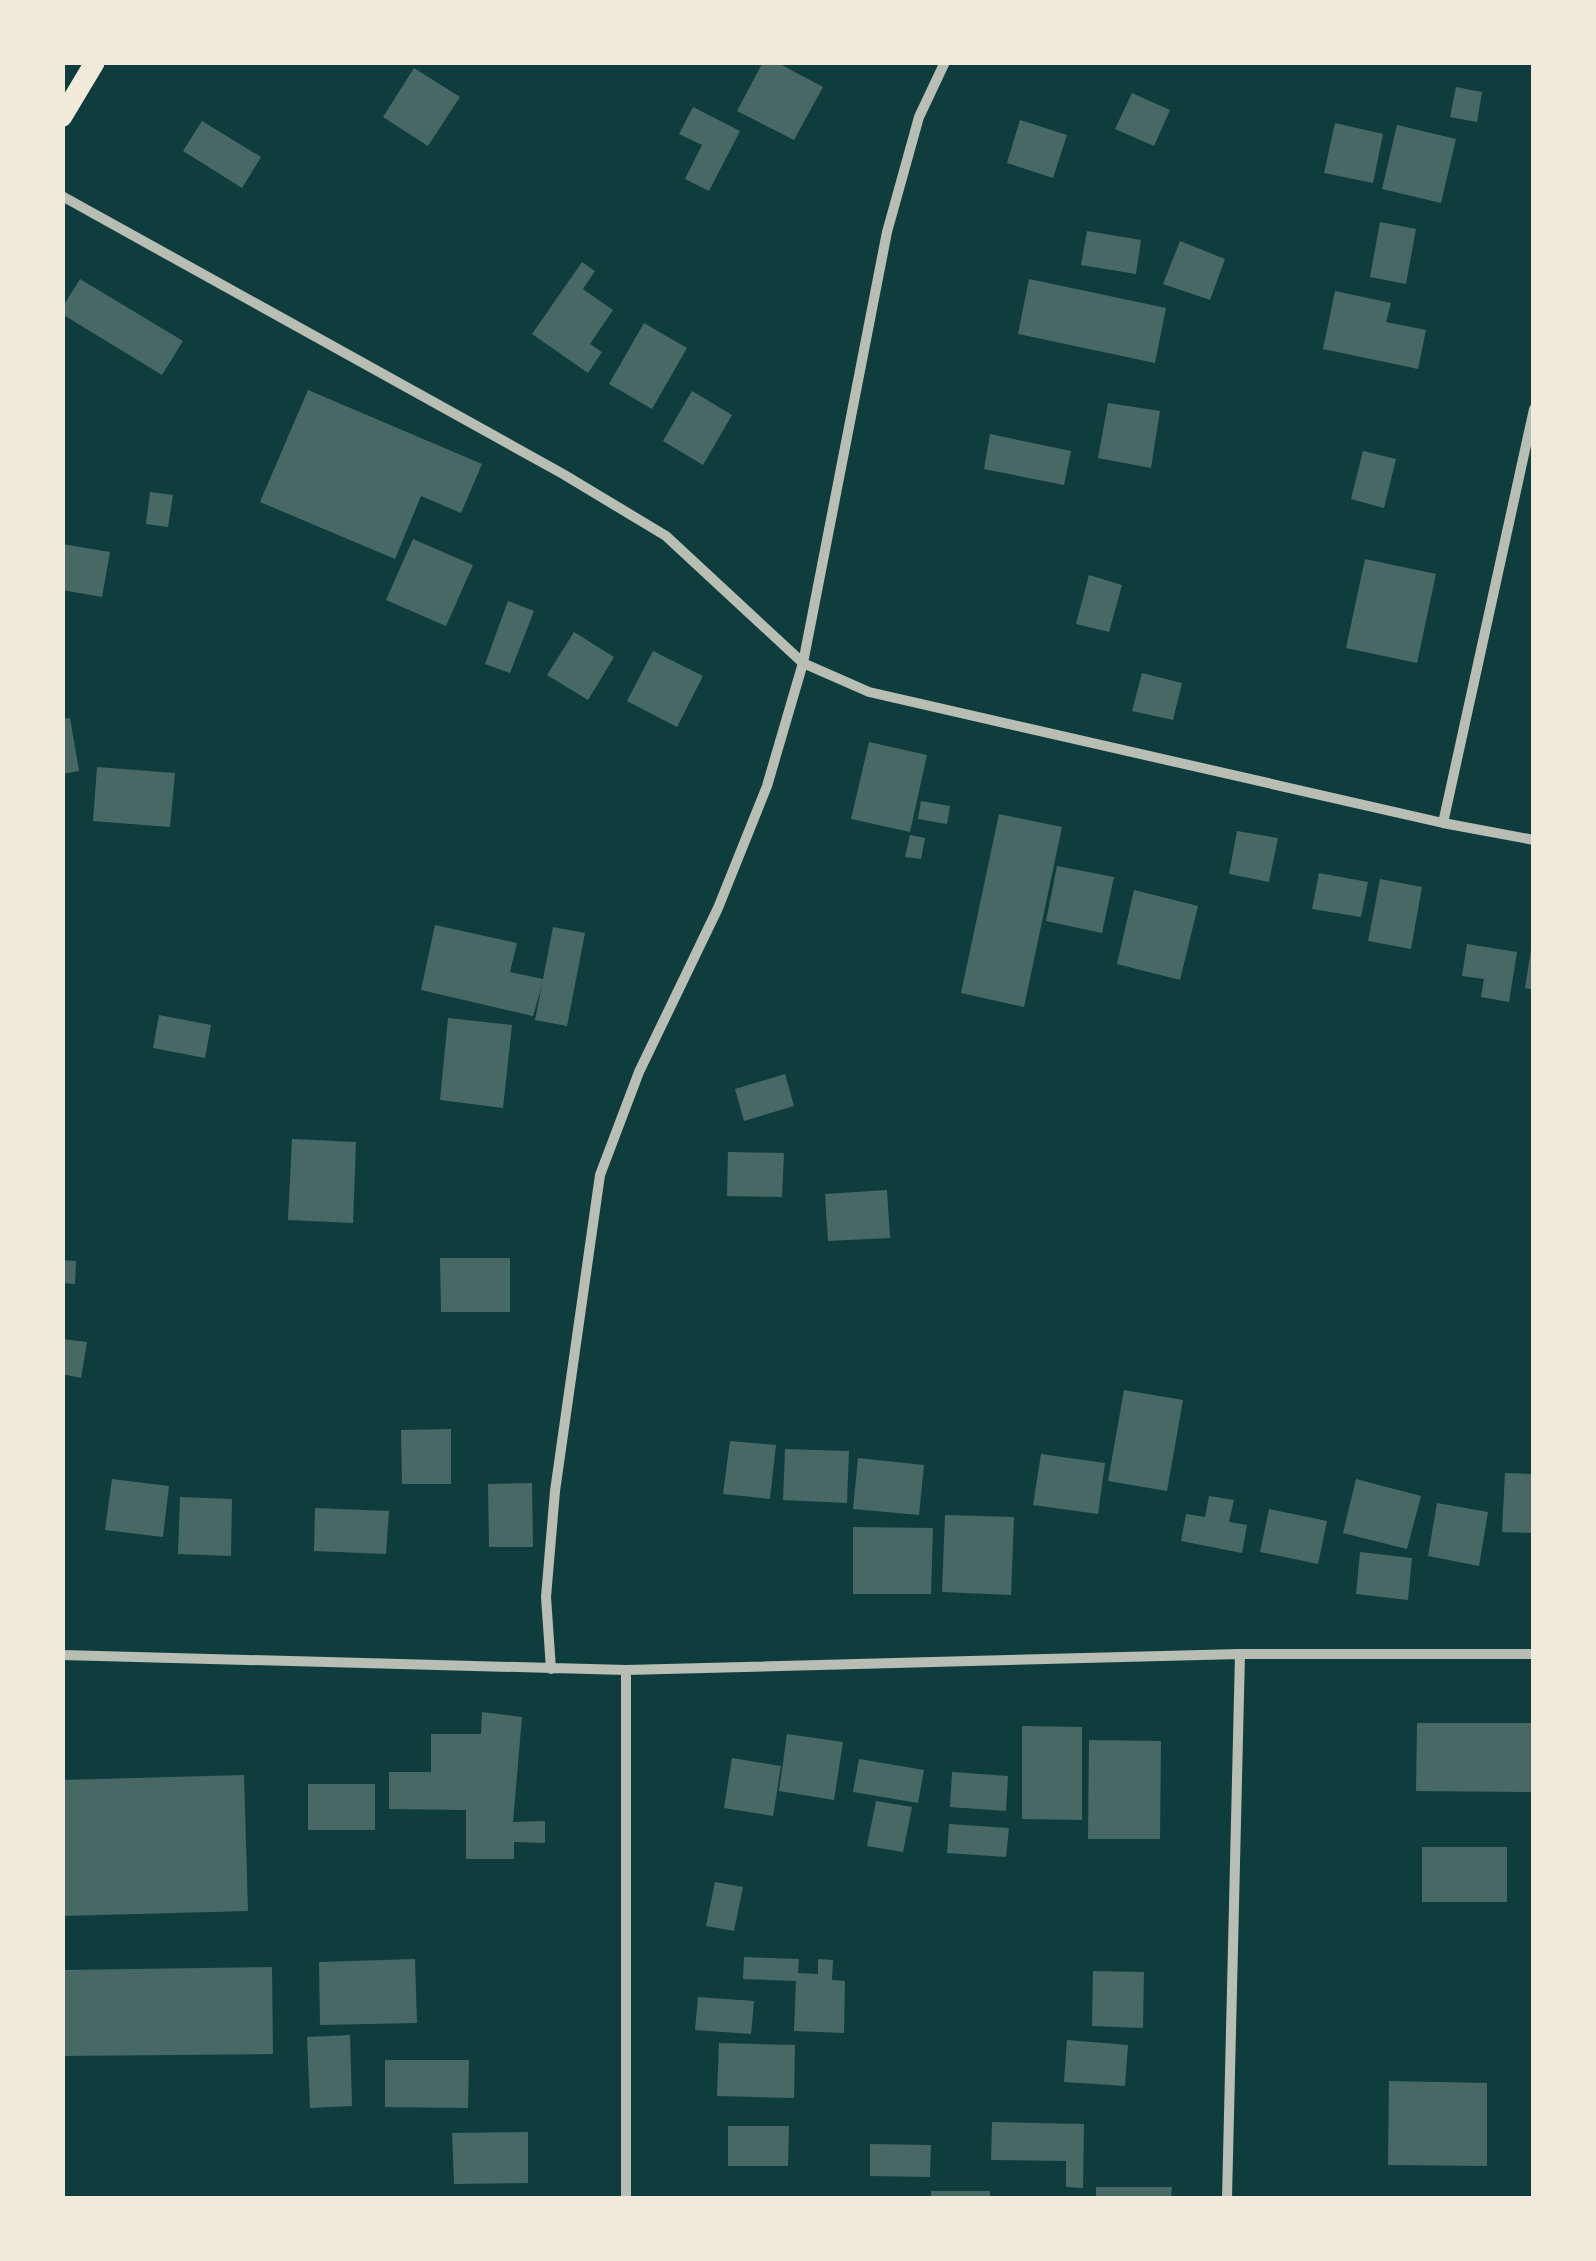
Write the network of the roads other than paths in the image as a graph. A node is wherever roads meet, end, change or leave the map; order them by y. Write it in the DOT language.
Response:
graph roads {
  1 [pos="96,62"];
  2 [pos="944,62"];
  3 [pos="62,117"];
  4 [pos="62,196"];
  5 [pos="1534,409"];
  6 [pos="803,663"];
  7 [pos="1443,823"];
  8 [pos="1534,840"];
  9 [pos="1240,1654"];
  10 [pos="1534,1654"];
  11 [pos="62,1655"];
  12 [pos="551,1669"];
  13 [pos="626,1670"];
  14 [pos="626,2198"];
  15 [pos="1227,2198"];
  1 -- 3 [label="main road"];
  2 -- 6 [label="street"];
  4 -- 6 [label="street"];
  5 -- 7 [label="street"];
  6 -- 7 [label="street"];
  6 -- 12 [label="street"];
  7 -- 8 [label="street"];
  9 -- 10 [label="street"];
  9 -- 13 [label="street"];
  9 -- 15 [label="street"];
  11 -- 12 [label="street"];
  12 -- 13 [label="street"];
  13 -- 14 [label="street"];
}
